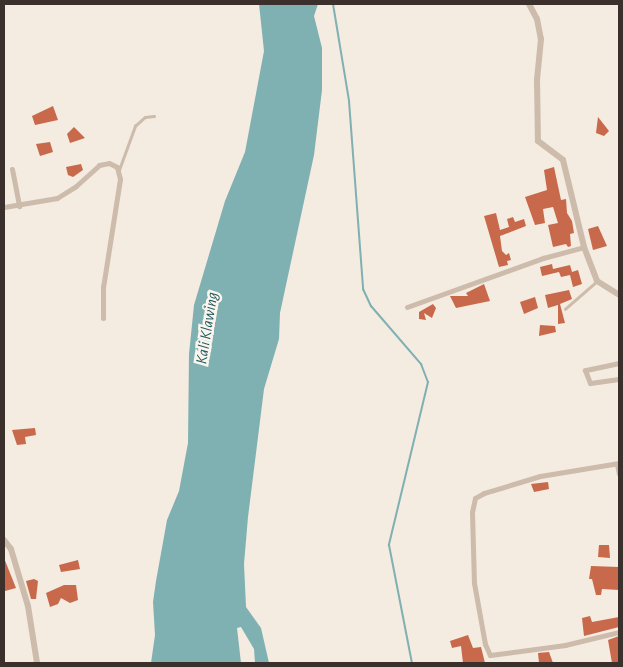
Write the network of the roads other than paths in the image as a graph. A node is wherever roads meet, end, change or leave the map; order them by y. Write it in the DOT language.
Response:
graph roads {
  1 [pos="529,4"];
  2 [pos="154,116"];
  3 [pos="12,169"];
  4 [pos="119,170"];
  5 [pos="19,206"];
  6 [pos="4,207"];
  7 [pos="584,247"];
  8 [pos="596,281"];
  9 [pos="618,293"];
  10 [pos="407,307"];
  11 [pos="565,309"];
  12 [pos="102,318"];
  13 [pos="619,363"];
  14 [pos="619,379"];
  15 [pos="618,463"];
  16 [pos="619,474"];
  17 [pos="4,540"];
  18 [pos="619,632"];
  19 [pos="37,663"];
  1 -- 7 [label="street"];
  2 -- 4 [label="lane"];
  3 -- 5 [label="street"];
  4 -- 5 [label="street"];
  4 -- 12 [label="street"];
  5 -- 6 [label="street"];
  7 -- 8 [label="street"];
  7 -- 10 [label="street"];
  8 -- 9 [label="street"];
  8 -- 11 [label="lane"];
  13 -- 14 [label="street"];
  15 -- 16 [label="street"];
  15 -- 18 [label="street"];
  17 -- 19 [label="street"];
}
